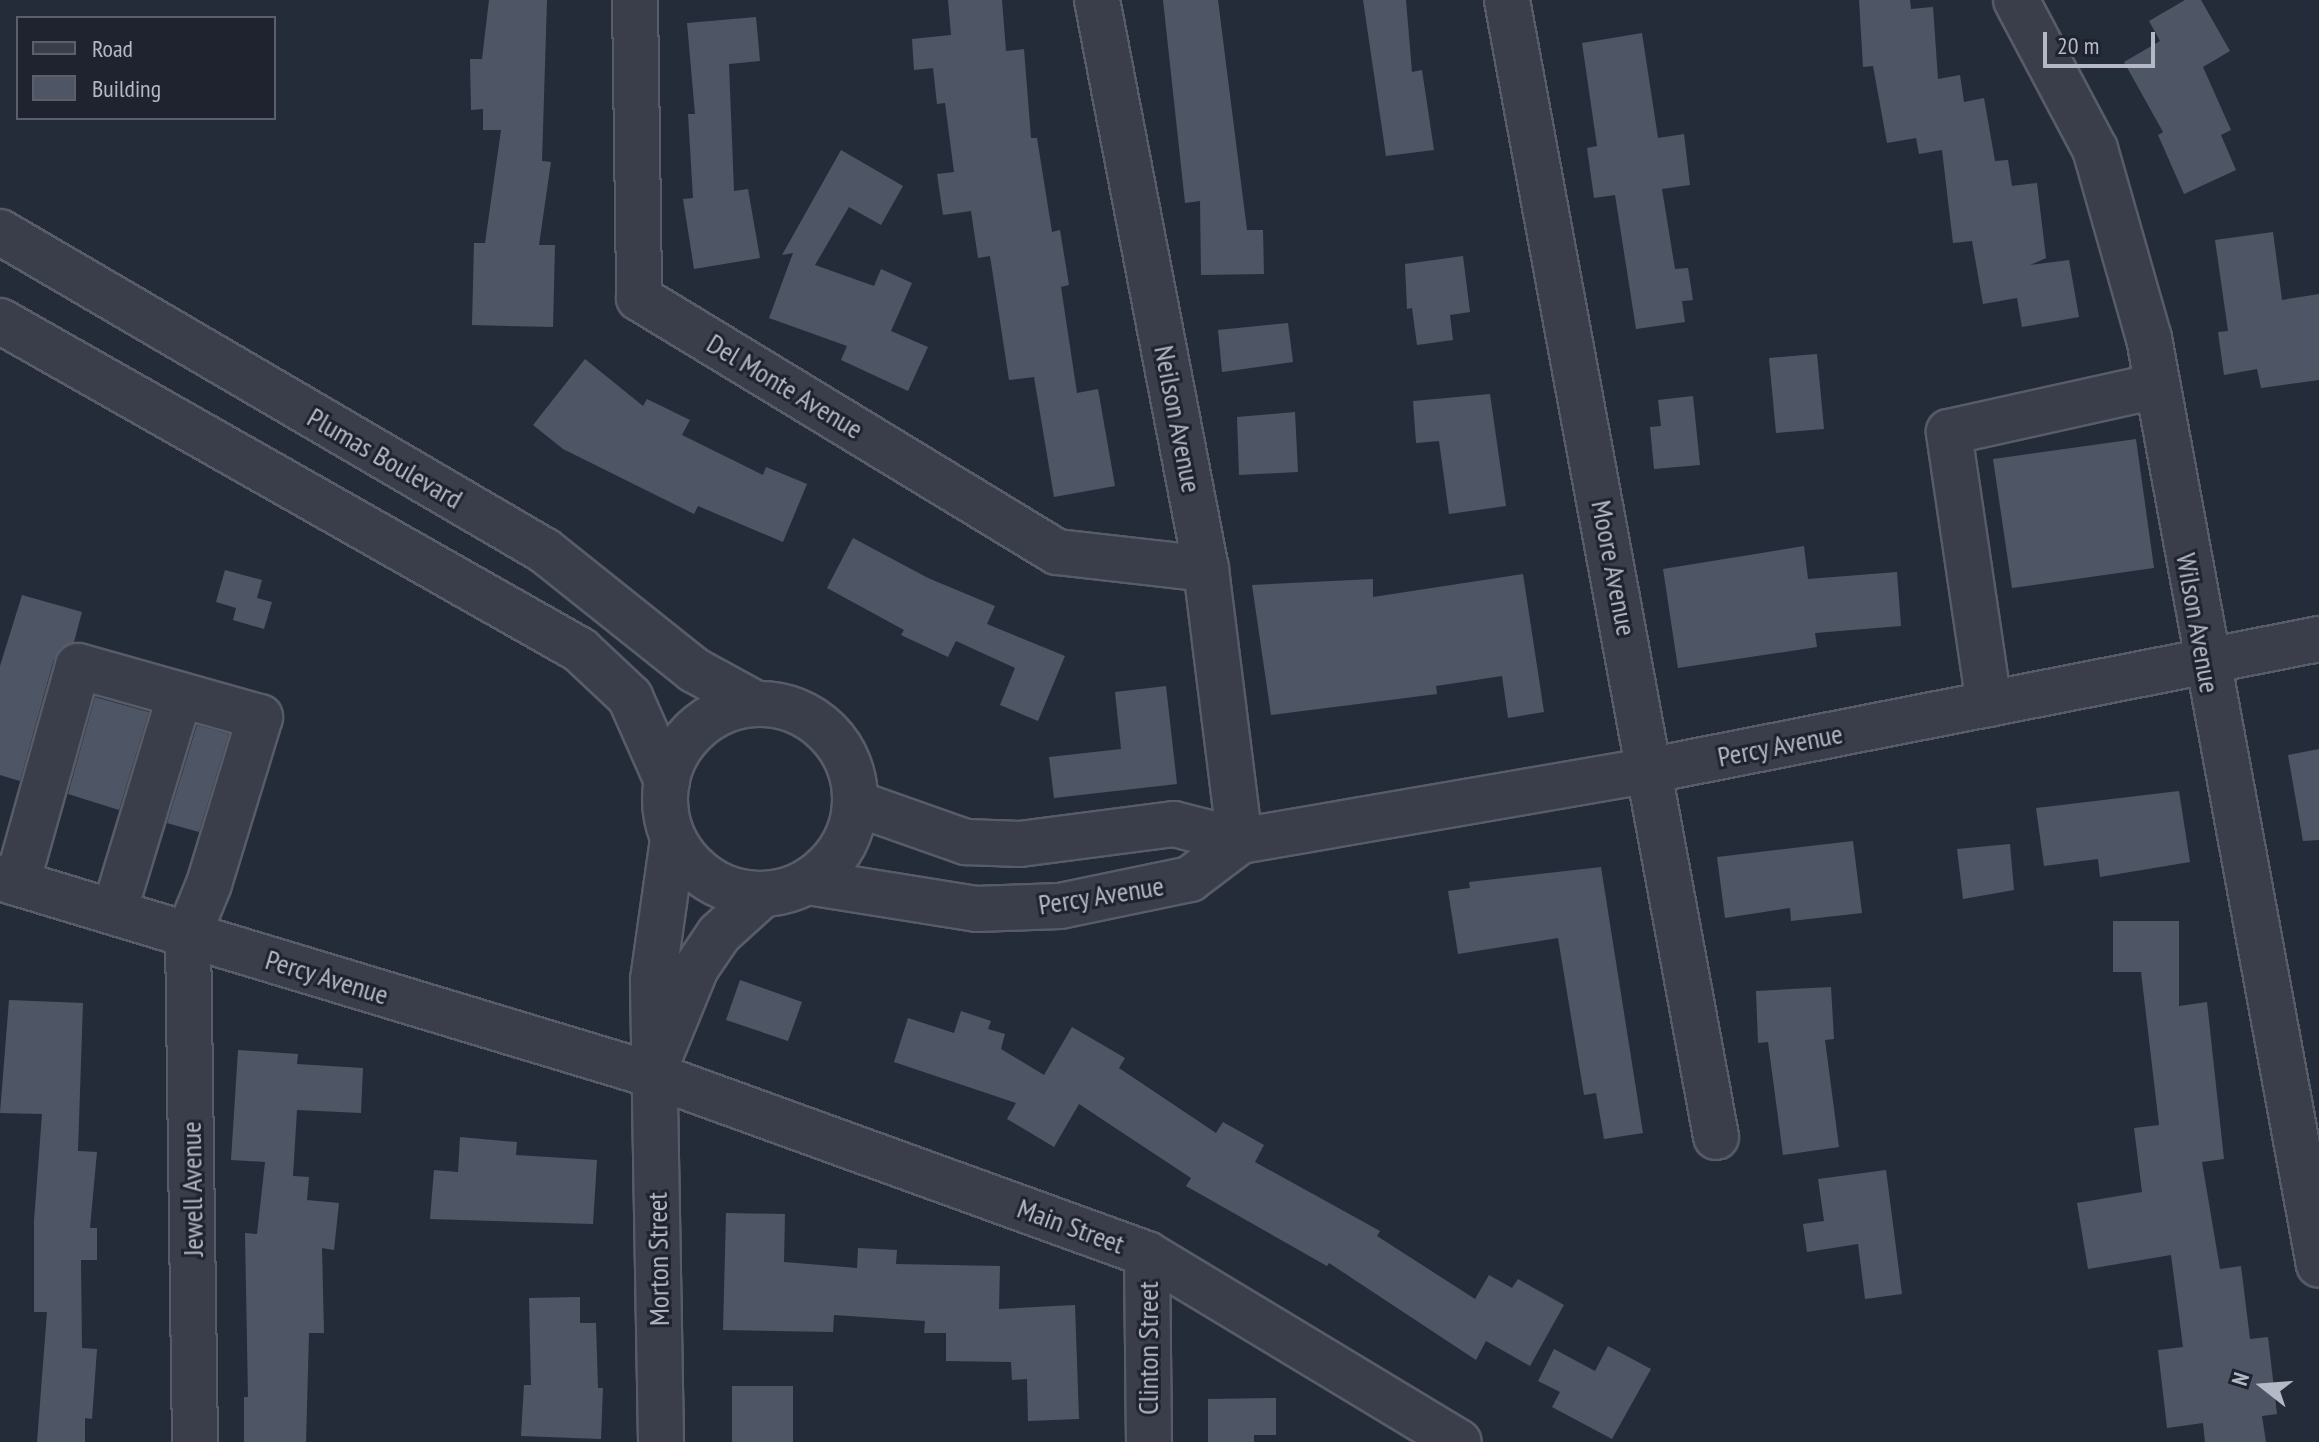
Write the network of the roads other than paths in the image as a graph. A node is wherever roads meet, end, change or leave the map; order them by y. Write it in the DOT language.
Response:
graph roads {
  1 [pos="635,0"];
  2 [pos="1097,0"];
  3 [pos="1507,0"];
  4 [pos="2016,0"];
  5 [pos="0,232"];
  6 [pos="0,321"];
  7 [pos="2157,386"];
  8 [pos="1206,569"];
  9 [pos="2319,639"];
  10 [pos="2204,661"];
  11 [pos="180,695"];
  12 [pos="756,704"];
  13 [pos="1989,704"];
  14 [pos="1652,770"];
  15 [pos="667,781"];
  16 [pos="855,803"];
  17 [pos="673,840"];
  18 [pos="1240,841"];
  19 [pos="9,881"];
  20 [pos="808,882"];
  21 [pos="762,895"];
  22 [pos="114,912"];
  23 [pos="188,935"];
  24 [pos="653,1075"];
  25 [pos="1716,1137"];
  26 [pos="1147,1254"];
  27 [pos="2319,1265"];
  28 [pos="195,1442"];
  29 [pos="661,1442"];
  30 [pos="1149,1442"];
  31 [pos="1459,1442"];
  1 -- 8 [label="street, Del Monte Avenue"];
  2 -- 8 [label="street, Neilson Avenue"];
  3 -- 14 [label="street, Moore Avenue"];
  4 -- 7 [label="street, Wilson Avenue"];
  5 -- 12 [label="street, Plumas Boulevard"];
  6 -- 15 [label="street"];
  7 -- 10 [label="street, Wilson Avenue"];
  7 -- 13 [label="street"];
  8 -- 18 [label="street, Neilson Avenue"];
  9 -- 10 [label="street, Percy Avenue"];
  10 -- 13 [label="street, Percy Avenue"];
  10 -- 27 [label="street, Wilson Avenue"];
  11 -- 19 [label="street"];
  11 -- 22 [label="street"];
  11 -- 23 [label="street"];
  12 -- 15 [label="street"];
  12 -- 16 [label="street"];
  13 -- 14 [label="street, Percy Avenue"];
  14 -- 18 [label="street, Percy Avenue"];
  14 -- 25 [label="street, Moore Avenue"];
  15 -- 17 [label="street"];
  16 -- 18 [label="street, Percy Avenue"];
  16 -- 20 [label="street"];
  17 -- 21 [label="street"];
  17 -- 24 [label="street, Morton Street"];
  18 -- 20 [label="street, Percy Avenue"];
  19 -- 22 [label="street, Percy Avenue"];
  20 -- 21 [label="street"];
  21 -- 24 [label="street, Morton Street"];
  22 -- 23 [label="street, Percy Avenue"];
  23 -- 24 [label="street, Percy Avenue"];
  23 -- 28 [label="street, Jewell Avenue"];
  24 -- 26 [label="street, Main Street"];
  24 -- 29 [label="street, Morton Street"];
  26 -- 30 [label="street, Clinton Street"];
  26 -- 31 [label="street, Main Street"];
}
